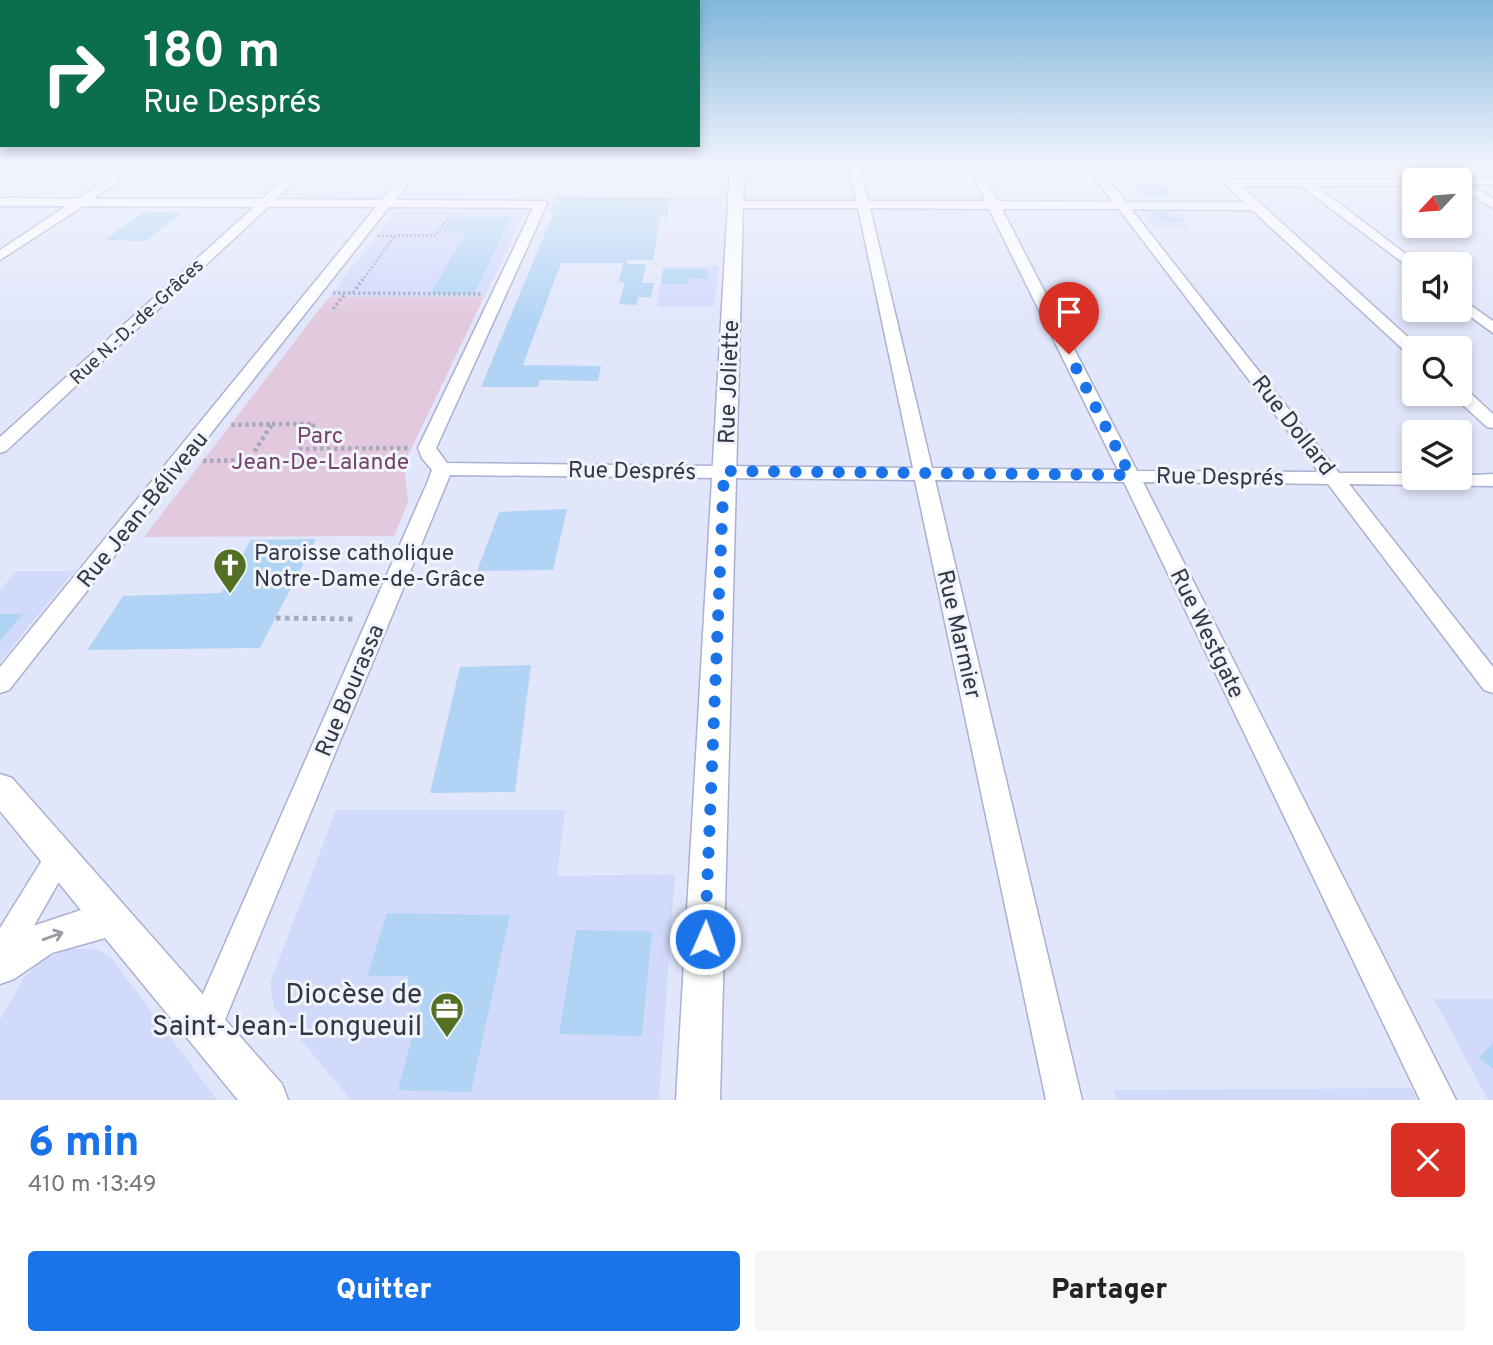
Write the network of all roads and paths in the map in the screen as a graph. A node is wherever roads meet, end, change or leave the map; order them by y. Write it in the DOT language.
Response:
graph roads {
  1 [pos="55,219"];
  2 [pos="247,219"];
  3 [pos="374,219"];
  4 [pos="447,219"];
  5 [pos="538,219"];
  6 [pos="734,219"];
  7 [pos="866,219"];
  8 [pos="1001,219"];
  9 [pos="1133,219"];
  10 [pos="1270,219"];
  11 [pos="1352,219"];
  12 [pos="374,236"];
  13 [pos="395,236"];
  14 [pos="0,256"];
  15 [pos="1402,258"];
  16 [pos="329,293"];
  17 [pos="345,293"];
  18 [pos="352,293"];
  19 [pos="486,294"];
  20 [pos="332,309"];
  21 [pos="1472,311"];
  22 [pos="1493,328"];
  23 [pos="1402,340"];
  24 [pos="1472,404"];
  25 [pos="1493,423"];
  26 [pos="272,424"];
  27 [pos="227,425"];
  28 [pos="0,447"];
  29 [pos="412,448"];
  30 [pos="198,461"];
  31 [pos="442,469"];
  32 [pos="724,471"];
  33 [pos="924,473"];
  34 [pos="1130,475"];
  35 [pos="1335,478"];
  36 [pos="1493,480"];
  37 [pos="276,618"];
  38 [pos="356,619"];
  39 [pos="0,684"];
  40 [pos="1493,684"];
  41 [pos="0,787"];
  42 [pos="59,857"];
  43 [pos="113,920"];
  44 [pos="0,956"];
  45 [pos="0,966"];
  46 [pos="205,1028"];
  47 [pos="266,1100"];
  48 [pos="698,1100"];
  49 [pos="1064,1100"];
  50 [pos="1438,1100"];
  1 -- 14 [label="street"];
  2 -- 28 [label="street, Rue N.-D.-de-Grâces"];
  3 -- 39 [label="street, Rue Jean-Béliveau"];
  4 -- 13 [label="path"];
  5 -- 31 [label="street"];
  6 -- 32 [label="street, Rue Joliette"];
  7 -- 33 [label="street, Rue Marmier"];
  8 -- 34 [label="street, Rue Westgate"];
  9 -- 35 [label="street, Rue Dollard"];
  10 -- 23 [label="street"];
  11 -- 15 [label="street"];
  12 -- 13 [label="path"];
  13 -- 18 [label="path"];
  16 -- 17 [label="path"];
  17 -- 18 [label="path"];
  17 -- 20 [label="path"];
  18 -- 19 [label="path"];
  21 -- 22 [label="street"];
  24 -- 25 [label="street"];
  26 -- 27 [label="path"];
  26 -- 29 [label="path"];
  26 -- 30 [label="path"];
  31 -- 32 [label="street, Rue Després"];
  31 -- 46 [label="street, Rue Bourassa"];
  32 -- 33 [label="street, Rue Després"];
  32 -- 48 [label="street, Rue Joliette"];
  33 -- 34 [label="street, Rue Després"];
  33 -- 49 [label="street, Rue Marmier"];
  34 -- 35 [label="street, Rue Després"];
  34 -- 50 [label="street, Rue Westgate"];
  35 -- 36 [label="street, Rue Després"];
  35 -- 40 [label="street, Rue Dollard"];
  37 -- 38 [label="path"];
  41 -- 42 [label="street"];
  42 -- 43 [label="street"];
  42 -- 44 [label="street"];
  45 -- 43 [label="street, one-way"];
  43 -- 46 [label="street"];
  46 -- 47 [label="street"];
}
